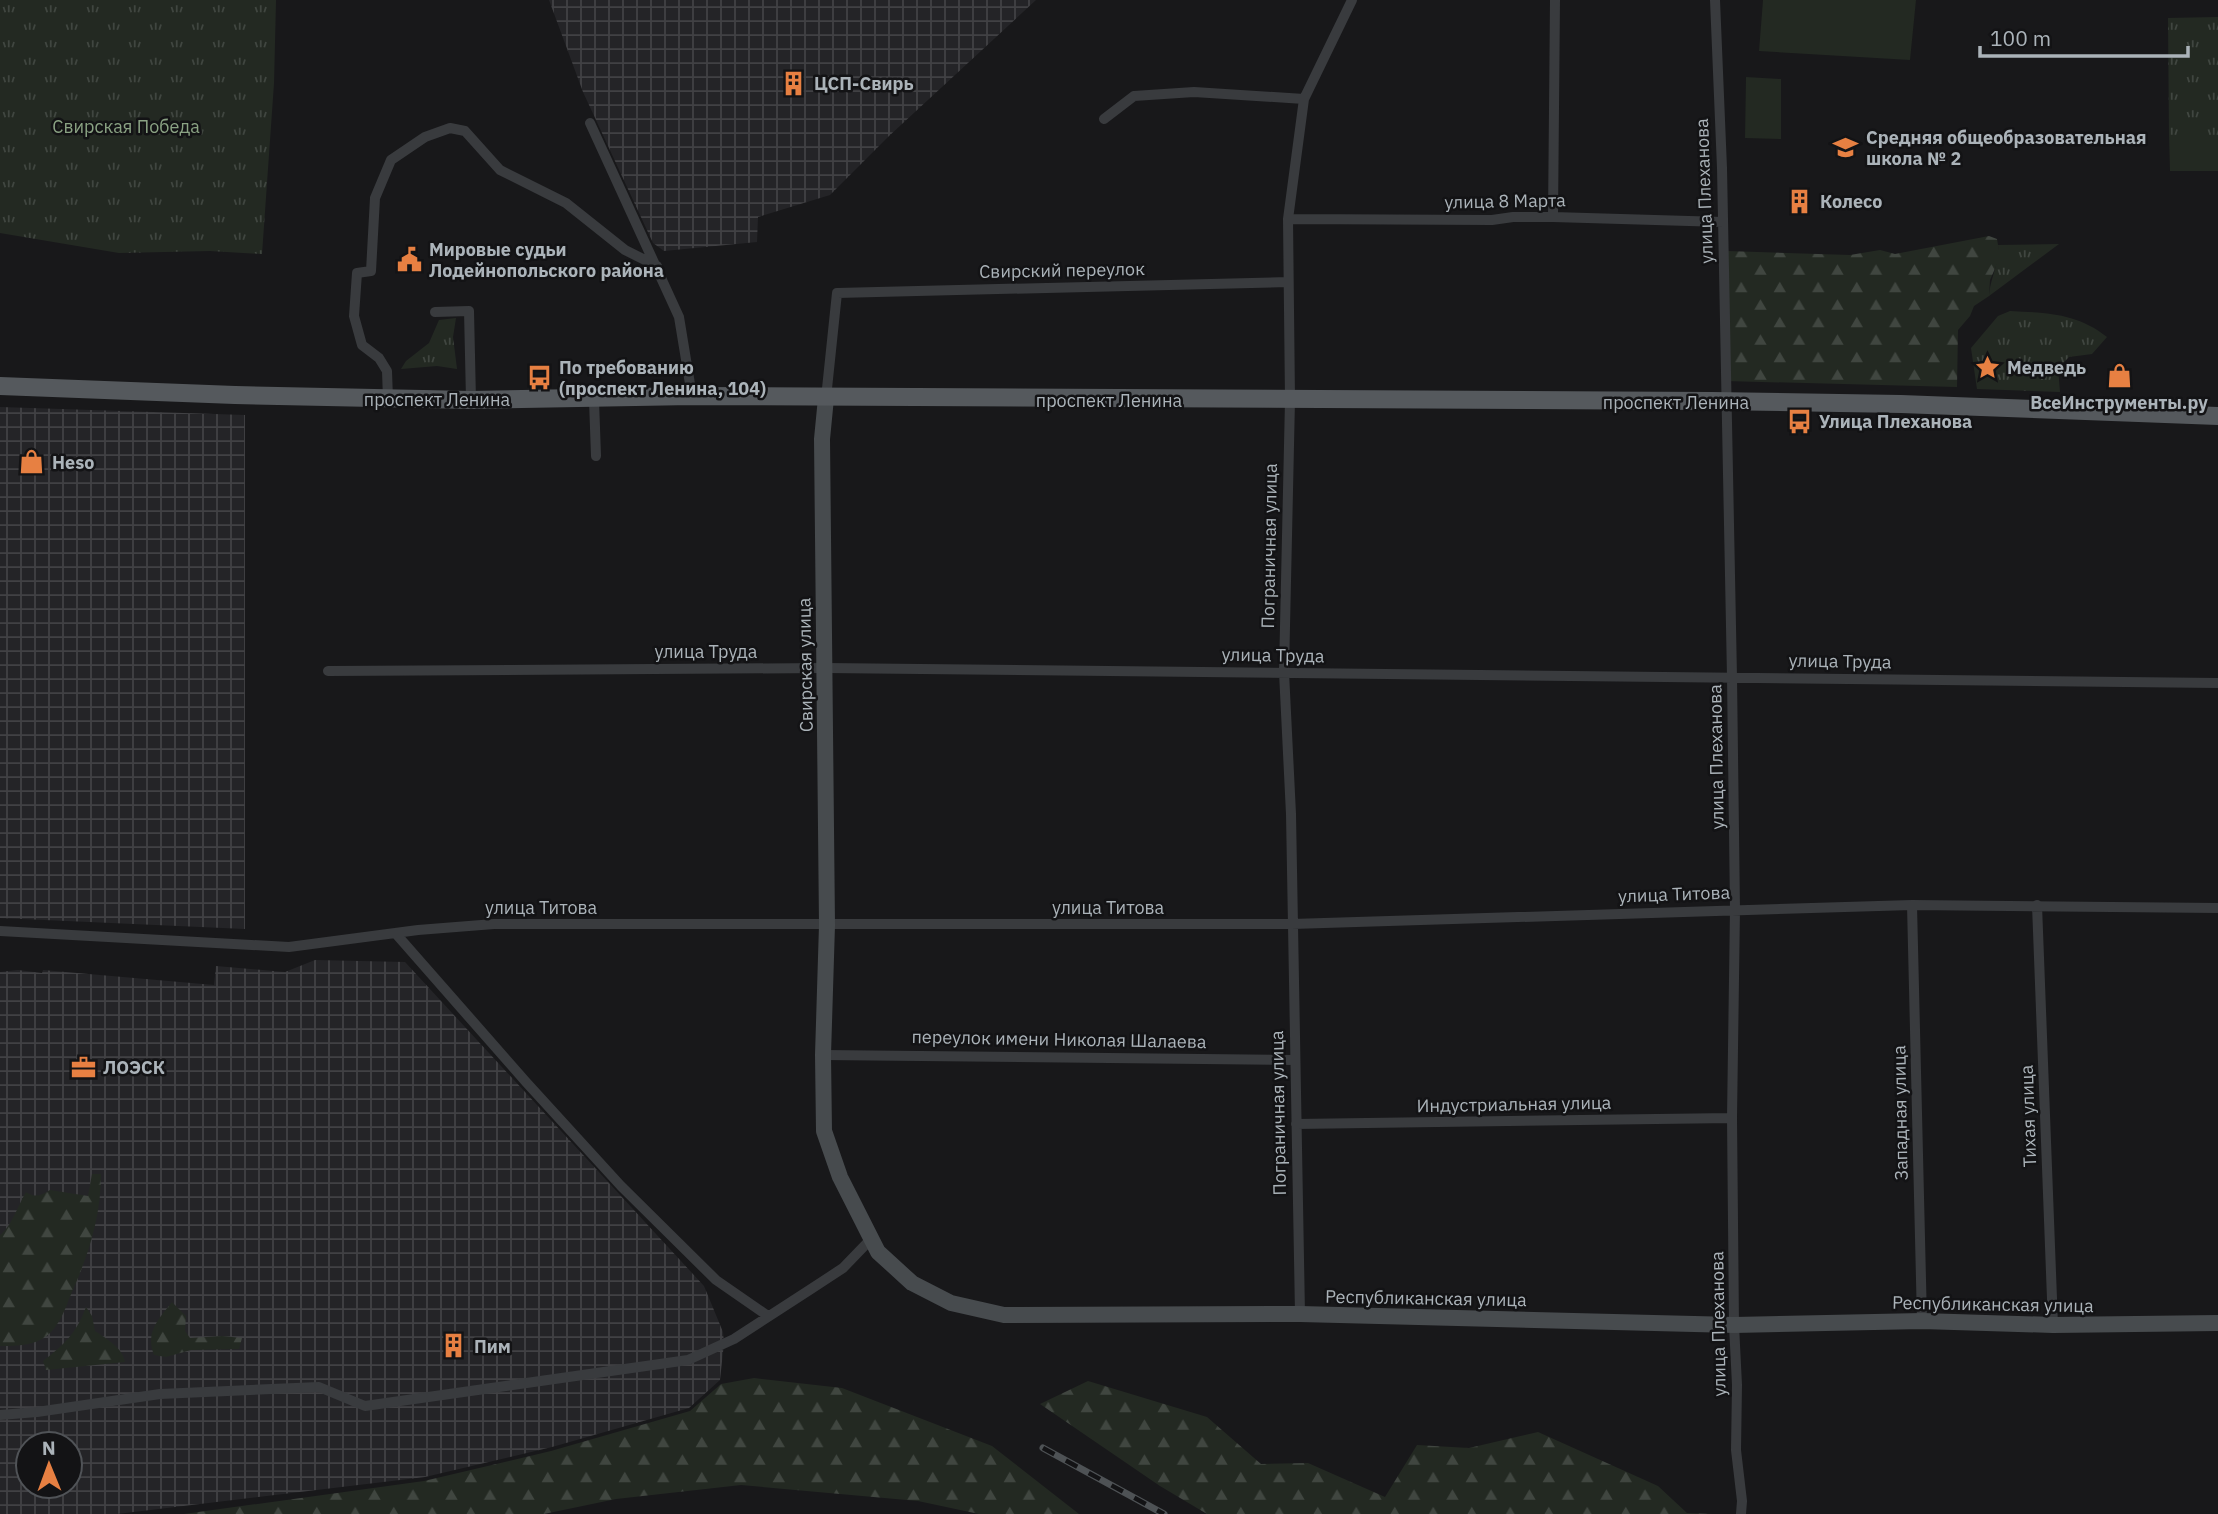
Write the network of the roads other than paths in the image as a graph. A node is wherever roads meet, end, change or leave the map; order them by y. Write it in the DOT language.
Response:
graph roads {
  1 [pos="1352,0"];
  2 [pos="1555,0"];
  3 [pos="1715,0"];
  4 [pos="1304,99"];
  5 [pos="1104,119"];
  6 [pos="590,123"];
  7 [pos="1553,217"];
  8 [pos="1287,219"];
  9 [pos="1723,222"];
  10 [pos="657,266"];
  11 [pos="1288,282"];
  12 [pos="836,293"];
  13 [pos="435,312"];
  14 [pos="0,386"];
  15 [pos="692,396"];
  16 [pos="826,398"];
  17 [pos="388,399"];
  18 [pos="471,400"];
  19 [pos="594,400"];
  20 [pos="1290,400"];
  21 [pos="1727,402"];
  22 [pos="2218,416"];
  23 [pos="596,456"];
  24 [pos="825,668"];
  25 [pos="328,671"];
  26 [pos="1284,672"];
  27 [pos="1732,677"];
  28 [pos="2218,683"];
  29 [pos="1912,905"];
  30 [pos="2037,905"];
  31 [pos="2218,908"];
  32 [pos="1735,909"];
  33 [pos="1292,924"];
  34 [pos="827,925"];
  35 [pos="0,931"];
  36 [pos="397,934"];
  37 [pos="824,1038"];
  38 [pos="823,1055"];
  39 [pos="1294,1060"];
  40 [pos="1732,1118"];
  41 [pos="1296,1124"];
  42 [pos="871,1239"];
  43 [pos="1300,1314"];
  44 [pos="768,1316"];
  45 [pos="1923,1321"];
  46 [pos="2218,1322"];
  47 [pos="1734,1325"];
  48 [pos="2053,1325"];
  49 [pos="0,1415"];
  50 [pos="1741,1514"];
  1 -- 4 [label="street, Пограничная улица"];
  2 -- 7 [label="street"];
  3 -- 9 [label="street, улица Плеханова"];
  4 -- 5 [label="street"];
  4 -- 8 [label="street, Пограничная улица"];
  6 -- 10 [label="street"];
  7 -- 8 [label="street, улица 8 Марта"];
  7 -- 9 [label="street, улица 8 Марта"];
  8 -- 11 [label="street, Пограничная улица"];
  9 -- 21 [label="street, улица Плеханова"];
  10 -- 15 [label="street"];
  10 -- 17 [label="street"];
  11 -- 12 [label="street, Свирский переулок"];
  11 -- 20 [label="street, Пограничная улица"];
  12 -- 16 [label="street, Свирская улица"];
  13 -- 18 [label="street"];
  14 -- 17 [label="main road, проспект Ленина"];
  15 -- 16 [label="main road, проспект Ленина"];
  15 -- 19 [label="main road, проспект Ленина"];
  16 -- 20 [label="main road, проспект Ленина"];
  16 -- 24 [label="street, Свирская улица"];
  17 -- 18 [label="main road, проспект Ленина"];
  18 -- 19 [label="main road, проспект Ленина"];
  19 -- 23 [label="street"];
  20 -- 21 [label="main road, проспект Ленина"];
  20 -- 26 [label="street, Пограничная улица"];
  21 -- 22 [label="main road, проспект Ленина"];
  21 -- 27 [label="street, улица Плеханова"];
  24 -- 25 [label="street, улица Труда"];
  24 -- 26 [label="street, улица Труда"];
  24 -- 34 [label="street, Свирская улица"];
  26 -- 27 [label="street, улица Труда"];
  26 -- 33 [label="street, Пограничная улица"];
  27 -- 28 [label="street, улица Труда"];
  27 -- 32 [label="street, улица Плеханова"];
  29 -- 30 [label="street, улица Титова"];
  29 -- 32 [label="street, улица Титова"];
  29 -- 45 [label="street, Западная улица"];
  30 -- 31 [label="street, улица Титова"];
  30 -- 48 [label="street, Тихая улица"];
  32 -- 33 [label="street, улица Титова"];
  32 -- 40 [label="street, улица Плеханова"];
  33 -- 34 [label="street, улица Титова"];
  33 -- 39 [label="street, Пограничная улица"];
  34 -- 36 [label="street, улица Титова"];
  34 -- 37 [label="street, Свирская улица"];
  35 -- 36 [label="street, улица Титова"];
  36 -- 44 [label="street"];
  37 -- 38 [label="street, Республиканская улица"];
  38 -- 39 [label="street, переулок имени Николая Шалаева"];
  38 -- 42 [label="street, Республиканская улица"];
  39 -- 41 [label="street, Пограничная улица"];
  40 -- 41 [label="street, Индустриальная улица"];
  40 -- 47 [label="street, улица Плеханова"];
  41 -- 43 [label="street, Пограничная улица"];
  42 -- 43 [label="street, Республиканская улица"];
  42 -- 44 [label="street"];
  43 -- 47 [label="street, Республиканская улица"];
  44 -- 49 [label="street"];
  45 -- 47 [label="street, Республиканская улица"];
  45 -- 48 [label="street, Республиканская улица"];
  46 -- 48 [label="street, Республиканская улица"];
  47 -- 50 [label="street, улица Плеханова"];
}
